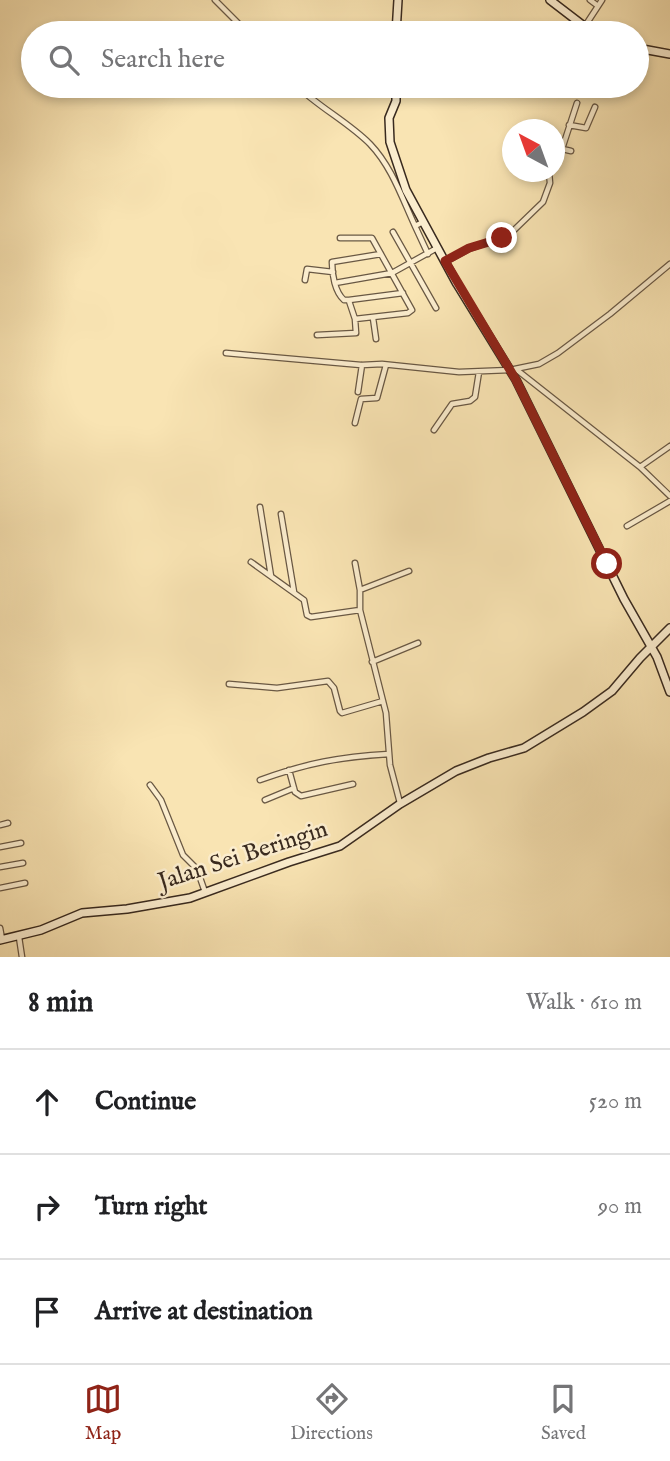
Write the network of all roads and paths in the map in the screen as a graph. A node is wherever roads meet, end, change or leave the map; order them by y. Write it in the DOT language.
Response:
graph roads {
  1 [pos="215,0"];
  2 [pos="398,0"];
  3 [pos="550,0"];
  4 [pos="590,0"];
  5 [pos="602,0"];
  6 [pos="598,6"];
  7 [pos="236,21"];
  8 [pos="397,21"];
  9 [pos="576,21"];
  10 [pos="588,21"];
  11 [pos="649,50"];
  12 [pos="670,54"];
  13 [pos="310,98"];
  14 [pos="396,98"];
  15 [pos="577,103"];
  16 [pos="595,107"];
  17 [pos="569,125"];
  18 [pos="565,139"];
  19 [pos="565,150"];
  20 [pos="571,151"];
  21 [pos="550,182"];
  22 [pos="419,224"];
  23 [pos="393,232"];
  24 [pos="340,238"];
  25 [pos="438,248"];
  26 [pos="381,254"];
  27 [pos="428,254"];
  28 [pos="445,261"];
  29 [pos="410,263"];
  30 [pos="670,264"];
  31 [pos="298,267"];
  32 [pos="307,269"];
  33 [pos="333,272"];
  34 [pos="392,273"];
  35 [pos="305,280"];
  36 [pos="335,283"];
  37 [pos="403,293"];
  38 [pos="349,300"];
  39 [pos="436,308"];
  40 [pos="373,318"];
  41 [pos="355,319"];
  42 [pos="317,335"];
  43 [pos="376,339"];
  44 [pos="226,354"];
  45 [pos="362,365"];
  46 [pos="386,365"];
  47 [pos="513,370"];
  48 [pos="479,372"];
  49 [pos="358,392"];
  50 [pos="355,423"];
  51 [pos="434,430"];
  52 [pos="670,446"];
  53 [pos="640,467"];
  54 [pos="669,495"];
  55 [pos="260,507"];
  56 [pos="281,514"];
  57 [pos="627,526"];
  58 [pos="251,562"];
  59 [pos="355,563"];
  60 [pos="409,571"];
  61 [pos="271,576"];
  62 [pos="360,590"];
  63 [pos="295,593"];
  64 [pos="360,610"];
  65 [pos="670,628"];
  66 [pos="418,643"];
  67 [pos="650,648"];
  68 [pos="372,662"];
  69 [pos="229,684"];
  70 [pos="670,692"];
  71 [pos="383,701"];
  72 [pos="389,754"];
  73 [pos="289,770"];
  74 [pos="260,780"];
  75 [pos="353,784"];
  76 [pos="150,785"];
  77 [pos="294,788"];
  78 [pos="265,800"];
  79 [pos="400,804"];
  80 [pos="8,823"];
  81 [pos="0,825"];
  82 [pos="21,843"];
  83 [pos="0,847"];
  84 [pos="23,863"];
  85 [pos="0,867"];
  86 [pos="24,883"];
  87 [pos="0,888"];
  88 [pos="205,893"];
  89 [pos="0,928"];
  90 [pos="19,937"];
  91 [pos="1,940"];
  92 [pos="22,957"];
  1 -- 7 [label="street"];
  2 -- 8 [label="street"];
  3 -- 9 [label="street"];
  4 -- 6 [label="street"];
  5 -- 6 [label="street"];
  6 -- 10 [label="street"];
  11 -- 12 [label="street"];
  13 -- 22 [label="street"];
  14 -- 22 [label="street"];
  15 -- 17 [label="street"];
  16 -- 17 [label="street"];
  17 -- 18 [label="street"];
  19 -- 20 [label="street"];
  21 -- 28 [label="street"];
  22 -- 25 [label="street"];
  22 -- 27 [label="street"];
  23 -- 29 [label="street"];
  24 -- 26 [label="street"];
  25 -- 27 [label="street"];
  25 -- 28 [label="street"];
  26 -- 33 [label="street"];
  26 -- 34 [label="street"];
  27 -- 29 [label="street"];
  28 -- 47 [label="street"];
  29 -- 34 [label="street"];
  29 -- 39 [label="street"];
  30 -- 47 [label="street"];
  31 -- 32 [label="street"];
  32 -- 33 [label="street"];
  32 -- 35 [label="street"];
  33 -- 36 [label="street"];
  34 -- 36 [label="street"];
  34 -- 37 [label="street"];
  36 -- 38 [label="street"];
  37 -- 38 [label="street"];
  37 -- 40 [label="street"];
  38 -- 41 [label="street"];
  40 -- 41 [label="street"];
  40 -- 43 [label="street"];
  41 -- 42 [label="street"];
  44 -- 45 [label="street"];
  45 -- 46 [label="street"];
  45 -- 49 [label="street"];
  46 -- 48 [label="street"];
  46 -- 50 [label="street"];
  47 -- 48 [label="street"];
  47 -- 53 [label="street"];
  47 -- 67 [label="street"];
  48 -- 51 [label="street"];
  52 -- 53 [label="street"];
  53 -- 54 [label="street"];
  54 -- 57 [label="street"];
  55 -- 61 [label="street"];
  56 -- 63 [label="street"];
  58 -- 61 [label="street"];
  59 -- 62 [label="street"];
  60 -- 62 [label="street"];
  61 -- 63 [label="street"];
  62 -- 64 [label="street"];
  63 -- 64 [label="street"];
  64 -- 68 [label="street"];
  65 -- 67 [label="street, Jalan Sei Beringin"];
  66 -- 68 [label="street"];
  67 -- 70 [label="street"];
  67 -- 79 [label="street, Jalan Sei Beringin"];
  68 -- 71 [label="street"];
  69 -- 71 [label="street"];
  71 -- 72 [label="street"];
  72 -- 73 [label="street"];
  72 -- 79 [label="street"];
  73 -- 74 [label="street"];
  73 -- 77 [label="street"];
  75 -- 77 [label="street"];
  76 -- 88 [label="street"];
  77 -- 78 [label="street"];
  79 -- 88 [label="street, Jalan Sei Beringin"];
  80 -- 81 [label="street"];
  82 -- 83 [label="street"];
  84 -- 85 [label="street"];
  86 -- 87 [label="street"];
  88 -- 90 [label="street, Jalan Sei Beringin"];
  89 -- 91 [label="street"];
  90 -- 91 [label="street, Jalan Sei Beringin"];
  90 -- 92 [label="street"];
}
